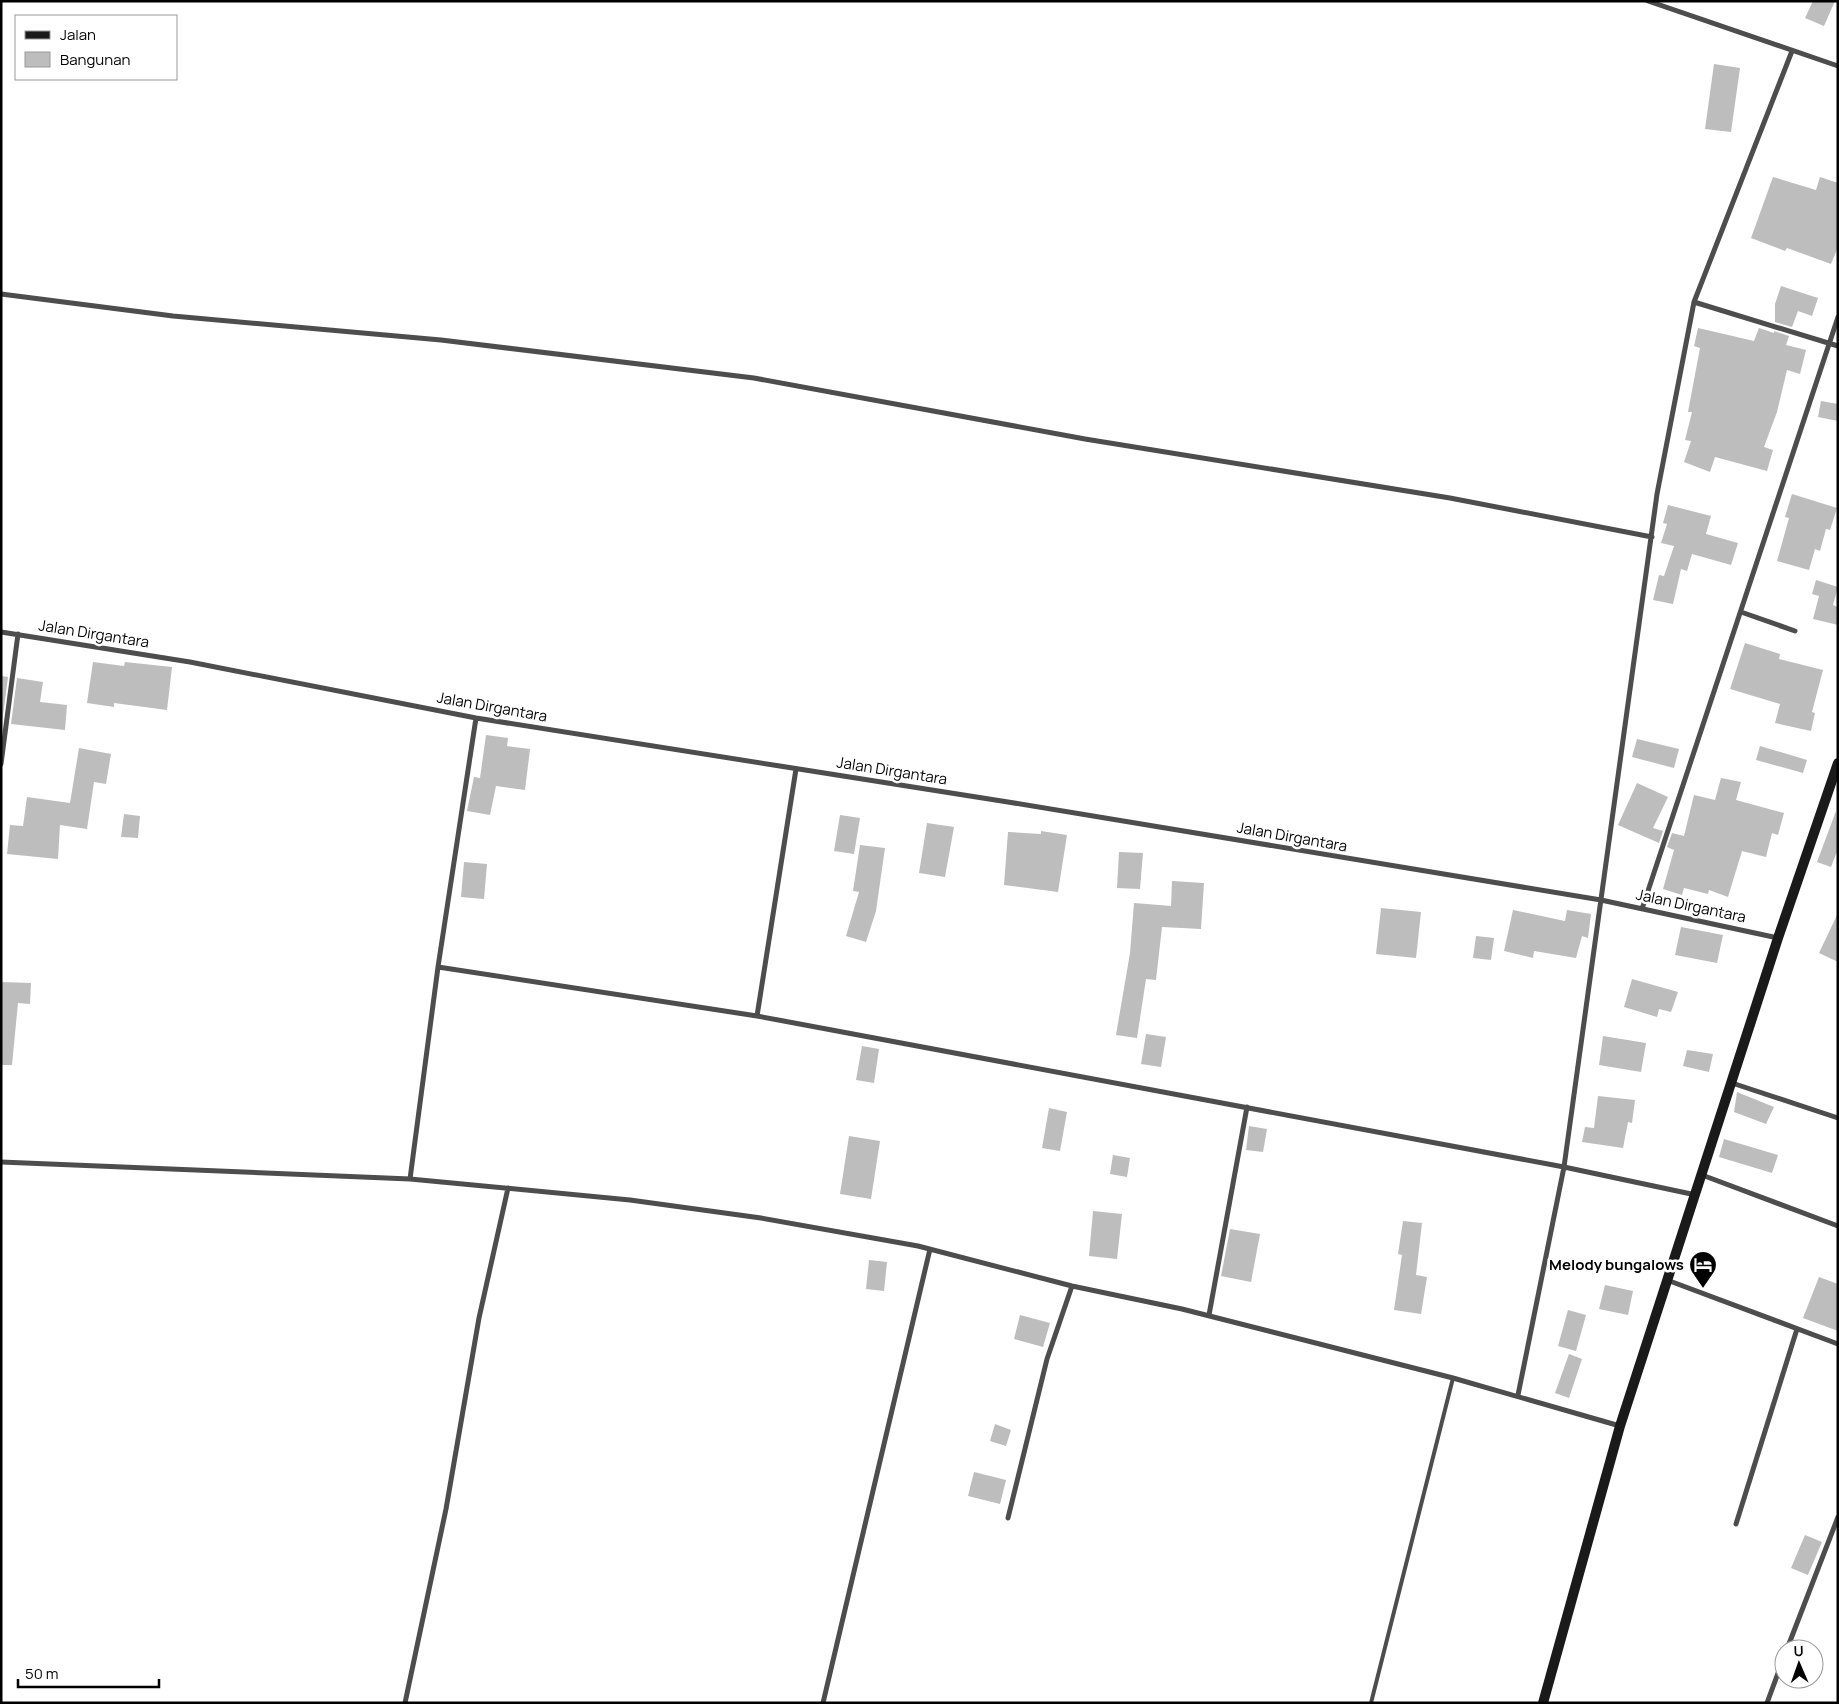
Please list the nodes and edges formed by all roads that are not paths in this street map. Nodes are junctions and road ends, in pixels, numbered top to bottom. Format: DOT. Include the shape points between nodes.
graph roads {
  1 [pos="1649,1"];
  2 [pos="1792,51"];
  3 [pos="1838,66"];
  4 [pos="1,294"];
  5 [pos="1694,302"];
  6 [pos="1838,317"];
  7 [pos="1830,343"];
  8 [pos="1838,346"];
  9 [pos="1652,537"];
  10 [pos="1741,612"];
  11 [pos="1794,631"];
  12 [pos="1,632"];
  13 [pos="18,634"];
  14 [pos="476,718"];
  15 [pos="1838,763"];
  16 [pos="1,764"];
  17 [pos="796,769"];
  18 [pos="1601,900"];
  19 [pos="1642,909"];
  20 [pos="1778,938"];
  21 [pos="438,967"];
  22 [pos="757,1016"];
  23 [pos="1732,1083"];
  24 [pos="1247,1107"];
  25 [pos="1838,1118"];
  26 [pos="1,1162"];
  27 [pos="1564,1167"];
  28 [pos="1702,1175"];
  29 [pos="410,1179"];
  30 [pos="508,1188"];
  31 [pos="1696,1195"];
  32 [pos="1838,1226"];
  33 [pos="930,1249"];
  34 [pos="1667,1280"];
  35 [pos="1072,1286"];
  36 [pos="1209,1315"];
  37 [pos="1797,1329"];
  38 [pos="1838,1344"];
  39 [pos="1453,1378"];
  40 [pos="1518,1395"];
  41 [pos="1620,1426"];
  42 [pos="1838,1517"];
  43 [pos="1008,1518"];
  44 [pos="1736,1524"];
  45 [pos="1791,1639"];
  46 [pos="1774,1684"];
  47 [pos="1546,1702"];
  48 [pos="405,1703"];
  49 [pos="823,1703"];
  50 [pos="1370,1703"];
  51 [pos="1767,1703"];
  1 -- 2 [label="street"];
  2 -- 3 [label="street"];
  2 -- 5 [label="street"];
  4 -- 9 [label="street" via="173,316 440,340 754,378 1085,439 1450,498"];
  5 -- 7 [label="street"];
  5 -- 9 [label="street" via="1657,494"];
  6 -- 7 [label="street"];
  7 -- 8 [label="street"];
  7 -- 10 [label="street"];
  9 -- 18 [label="street"];
  10 -- 11 [label="street"];
  10 -- 19 [label="street"];
  12 -- 13 [label="street, Jalan Dirgantara"];
  13 -- 14 [label="street, Jalan Dirgantara" via="190,662"];
  13 -- 16 [label="street"];
  14 -- 17 [label="street, Jalan Dirgantara"];
  14 -- 21 [label="street"];
  15 -- 20 [label="street"];
  17 -- 18 [label="street, Jalan Dirgantara"];
  17 -- 22 [label="street"];
  18 -- 19 [label="street, Jalan Dirgantara"];
  18 -- 27 [label="street"];
  19 -- 20 [label="street, Jalan Dirgantara"];
  20 -- 23 [label="street"];
  21 -- 22 [label="street"];
  21 -- 29 [label="street"];
  22 -- 24 [label="street"];
  23 -- 25 [label="street"];
  23 -- 28 [label="street"];
  24 -- 27 [label="street"];
  24 -- 36 [label="street"];
  26 -- 29 [label="street"];
  27 -- 31 [label="street"];
  27 -- 40 [label="street"];
  28 -- 31 [label="street"];
  28 -- 32 [label="street"];
  29 -- 30 [label="street"];
  30 -- 33 [label="street" via="630,1200 760,1218"];
  30 -- 48 [label="street" via="479,1318 446,1509"];
  31 -- 34 [label="street"];
  33 -- 35 [label="street"];
  33 -- 49 [label="street"];
  34 -- 37 [label="street"];
  34 -- 41 [label="street"];
  35 -- 36 [label="street"];
  35 -- 43 [label="street" via="1047,1359"];
  36 -- 39 [label="street"];
  37 -- 38 [label="street"];
  37 -- 44 [label="street"];
  39 -- 40 [label="street"];
  39 -- 50 [label="lane"];
  40 -- 41 [label="street"];
  41 -- 47 [label="street"];
  42 -- 45 [label="street"];
  46 -- 51 [label="street"];
}
